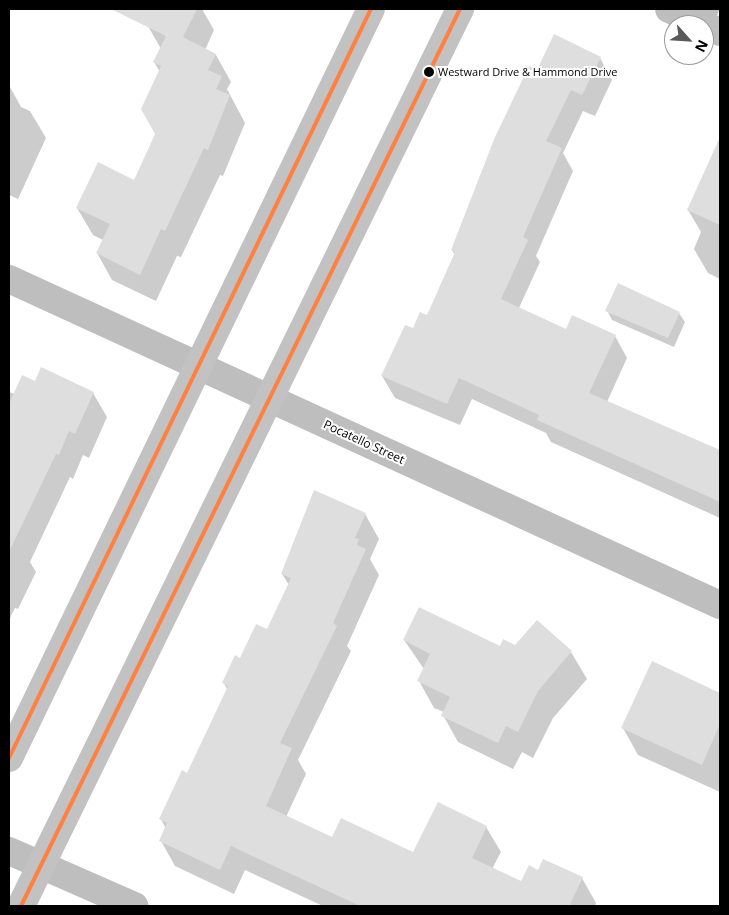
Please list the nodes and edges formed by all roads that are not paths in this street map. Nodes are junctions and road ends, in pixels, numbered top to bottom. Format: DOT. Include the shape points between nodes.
graph roads {
  1 [pos="371,9"];
  2 [pos="460,9"];
  3 [pos="670,9"];
  4 [pos="683,15"];
  5 [pos="9,279"];
  6 [pos="200,367"];
  7 [pos="268,398"];
  8 [pos="720,605"];
  9 [pos="9,758"];
  10 [pos="9,851"];
  11 [pos="41,866"];
  12 [pos="22,906"];
  13 [pos="134,906"];
  1 -- 6 [label="street"];
  2 -- 7 [label="street"];
  3 -- 4 [label="street"];
  5 -- 6 [label="street, Pocatello Street"];
  6 -- 7 [label="street, Pocatello Street"];
  6 -- 9 [label="street"];
  7 -- 8 [label="street, Pocatello Street"];
  7 -- 11 [label="street"];
  10 -- 11 [label="street"];
  11 -- 12 [label="street"];
  11 -- 13 [label="street"];
}
